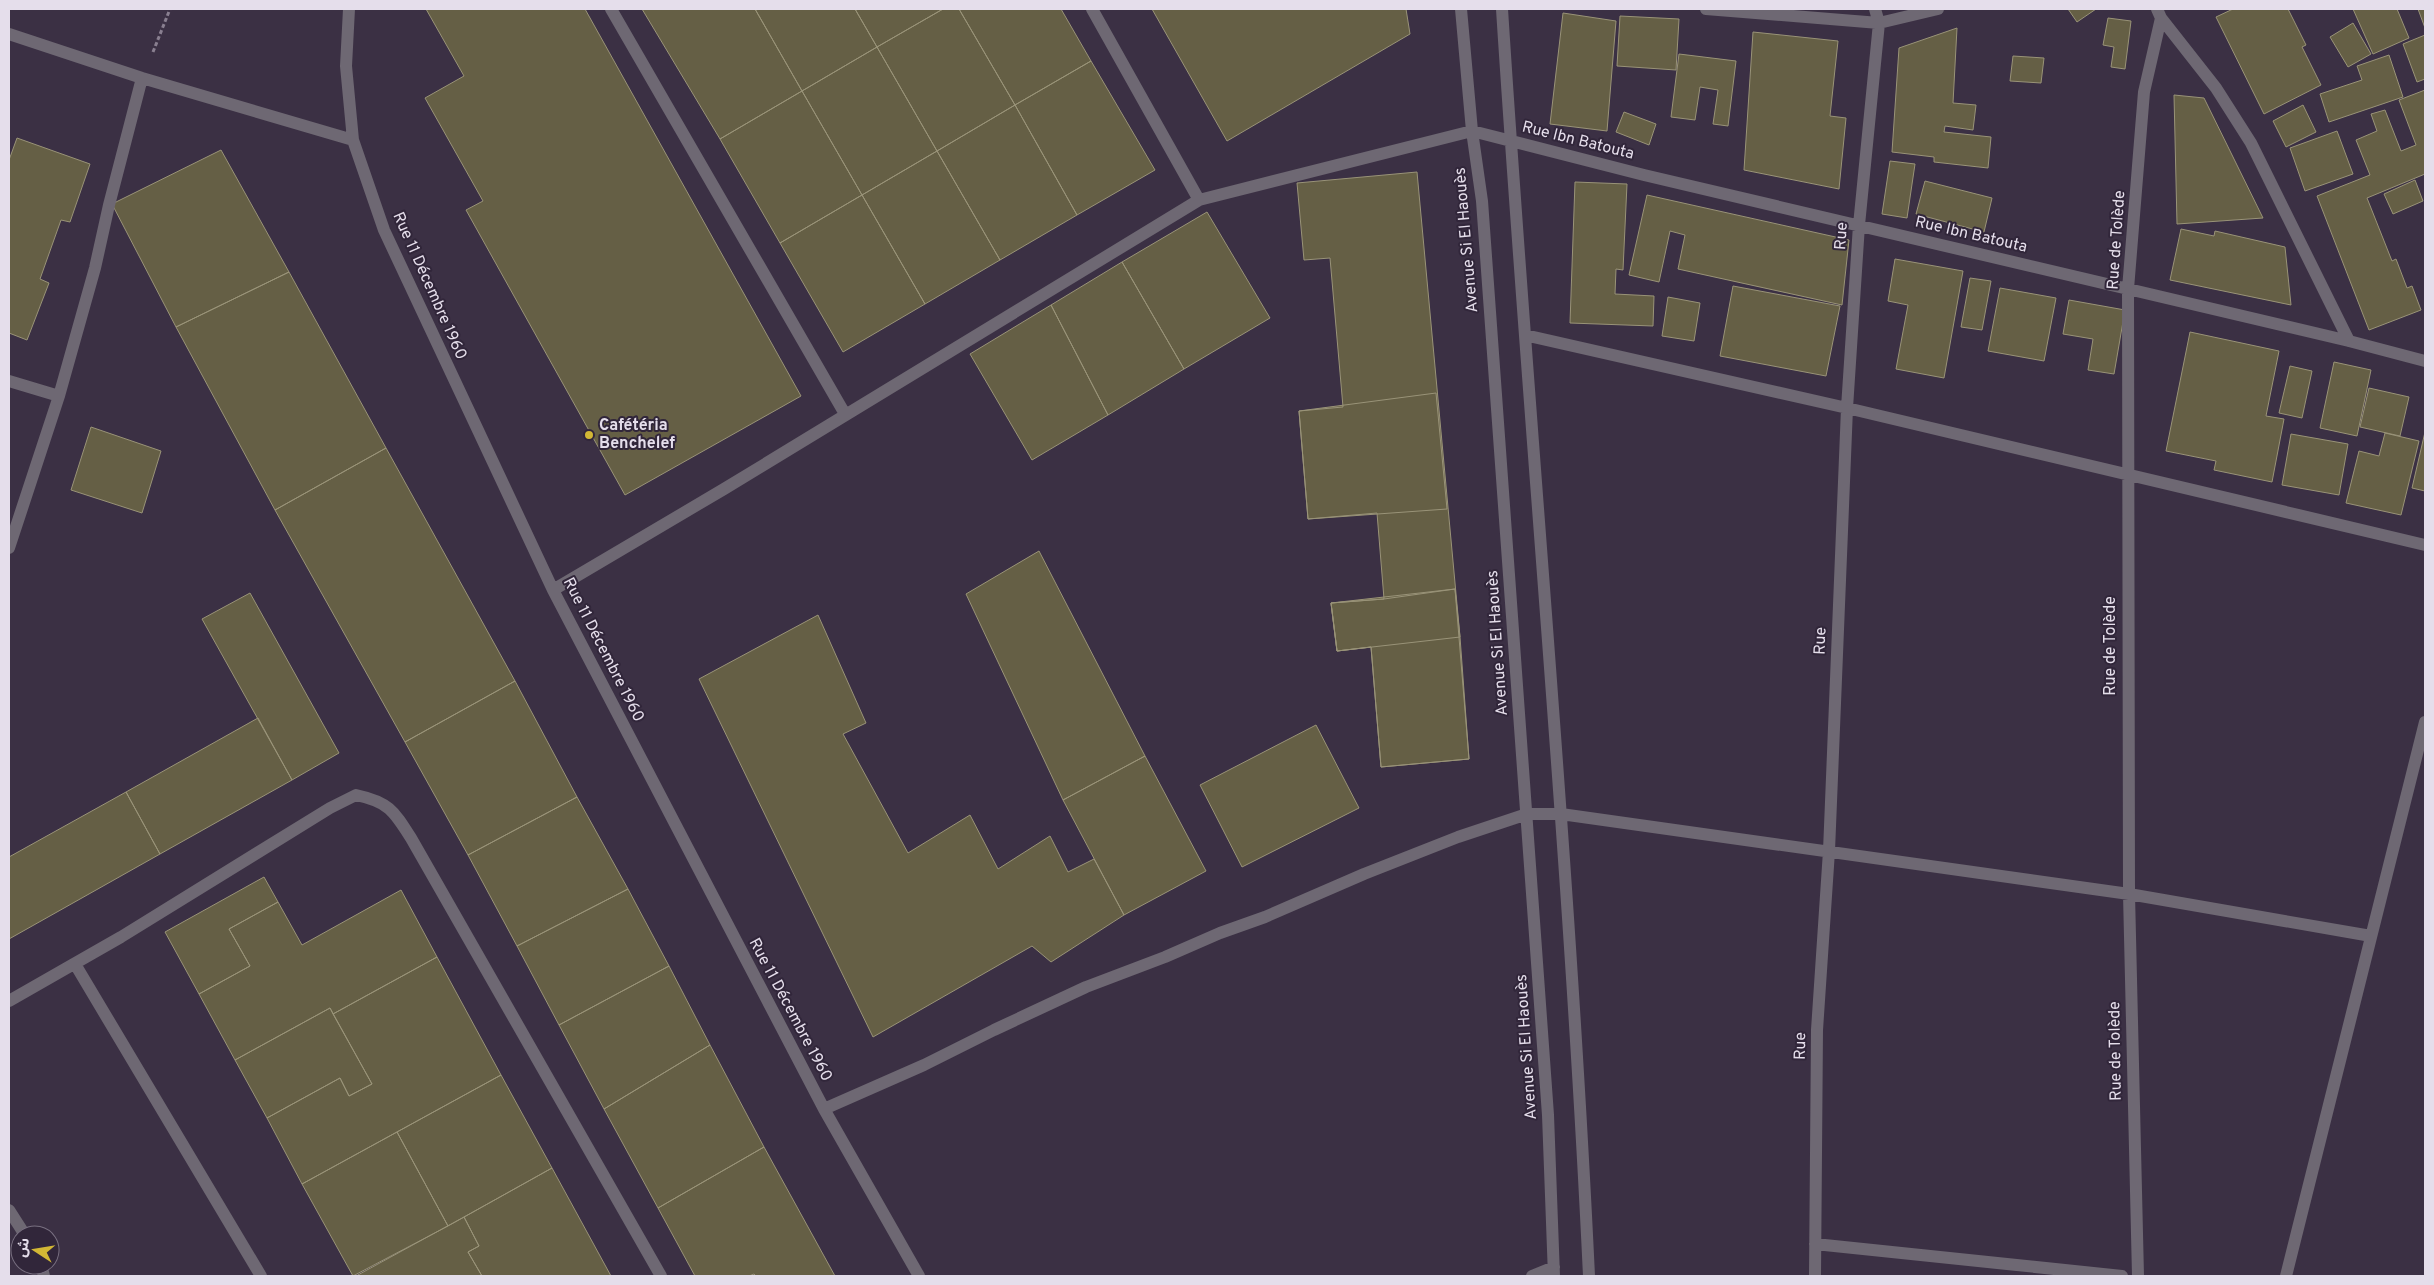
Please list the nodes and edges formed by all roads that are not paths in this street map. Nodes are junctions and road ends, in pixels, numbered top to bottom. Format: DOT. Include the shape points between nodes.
graph roads {
  1 [pos="349,9"];
  2 [pos="611,9"];
  3 [pos="1092,9"];
  4 [pos="1461,9"];
  5 [pos="1502,9"];
  6 [pos="1706,9"];
  7 [pos="1875,9"];
  8 [pos="1938,9"];
  9 [pos="2159,14"];
  10 [pos="1879,23"];
  11 [pos="9,34"];
  12 [pos="142,78"];
  13 [pos="1472,131"];
  14 [pos="353,140"];
  15 [pos="1510,140"];
  16 [pos="1199,200"];
  17 [pos="1859,225"];
  18 [pos="2128,289"];
  19 [pos="1525,335"];
  20 [pos="2349,341"];
  21 [pos="2425,361"];
  22 [pos="9,380"];
  23 [pos="59,396"];
  24 [pos="1847,408"];
  25 [pos="845,414"];
  26 [pos="2127,474"];
  27 [pos="2425,545"];
  28 [pos="9,548"];
  29 [pos="553,590"];
  30 [pos="2425,722"];
  31 [pos="1527,814"];
  32 [pos="1561,814"];
  33 [pos="1829,851"];
  34 [pos="2129,894"];
  35 [pos="2371,936"];
  36 [pos="75,964"];
  37 [pos="9,1000"];
  38 [pos="824,1109"];
  39 [pos="9,1210"];
  40 [pos="19,1225"];
  41 [pos="1815,1244"];
  42 [pos="1554,1272"];
  43 [pos="261,1276"];
  44 [pos="661,1276"];
  45 [pos="919,1276"];
  46 [pos="1532,1276"];
  47 [pos="1589,1276"];
  48 [pos="1815,1276"];
  49 [pos="2122,1276"];
  50 [pos="2138,1276"];
  51 [pos="2286,1276"];
  1 -- 14 [label="street, Rue 11 Décembre 1960" via="346,66"];
  2 -- 25 [label="street"];
  3 -- 16 [label="street"];
  4 -- 13 [label="street, Avenue Si El Haouès"];
  5 -- 15 [label="street"];
  6 -- 10 [label="street"];
  7 -- 10 [label="street, Rue"];
  8 -- 10 [label="street"];
  9 -- 18 [label="street, Rue de Tolède" via="2144,92"];
  9 -- 20 [label="street" via="2216,88 2252,143"];
  10 -- 17 [label="street, Rue"];
  11 -- 12 [label="street"];
  12 -- 14 [label="street"];
  12 -- 23 [label="street" via="96,268"];
  13 -- 15 [label="street, Rue Ibn Batouta"];
  13 -- 16 [label="street"];
  13 -- 31 [label="street, Avenue Si El Haouès" via="1482,201"];
  14 -- 29 [label="street, Rue 11 Décembre 1960" via="384,230"];
  15 -- 17 [label="street, Rue Ibn Batouta"];
  15 -- 19 [label="street"];
  16 -- 25 [label="street"];
  17 -- 18 [label="street, Rue Ibn Batouta"];
  17 -- 24 [label="street, Rue"];
  18 -- 20 [label="street, Rue Ibn Batouta"];
  18 -- 26 [label="street, Rue de Tolède"];
  19 -- 24 [label="street"];
  19 -- 32 [label="street"];
  20 -- 21 [label="street, Rue Ibn Batouta"];
  22 -- 23 [label="street"];
  23 -- 28 [label="street"];
  24 -- 26 [label="street"];
  24 -- 33 [label="street, Rue"];
  25 -- 29 [label="street"];
  26 -- 27 [label="street"];
  26 -- 34 [label="street, Rue de Tolède"];
  29 -- 38 [label="street, Rue 11 Décembre 1960"];
  30 -- 35 [label="street"];
  31 -- 32 [label="street"];
  31 -- 38 [label="street" via="1364,874 1265,918 1086,988 924,1066"];
  31 -- 42 [label="street, Avenue Si El Haouès" via="1548,1115"];
  32 -- 33 [label="street"];
  32 -- 47 [label="street" via="1582,1117"];
  33 -- 34 [label="street"];
  33 -- 41 [label="street, Rue" via="1817,1030"];
  34 -- 35 [label="street"];
  34 -- 50 [label="street, Rue de Tolède"];
  35 -- 51 [label="street"];
  36 -- 37 [label="street"];
  36 -- 43 [label="street"];
  36 -- 44 [label="street" via="330,808 356,795 378,800 396,814 406,830"];
  38 -- 45 [label="street, Rue 11 Décembre 1960"];
  39 -- 40 [label="street"];
  41 -- 48 [label="street, Rue"];
  41 -- 49 [label="street"];
  42 -- 46 [label="street"];
}
